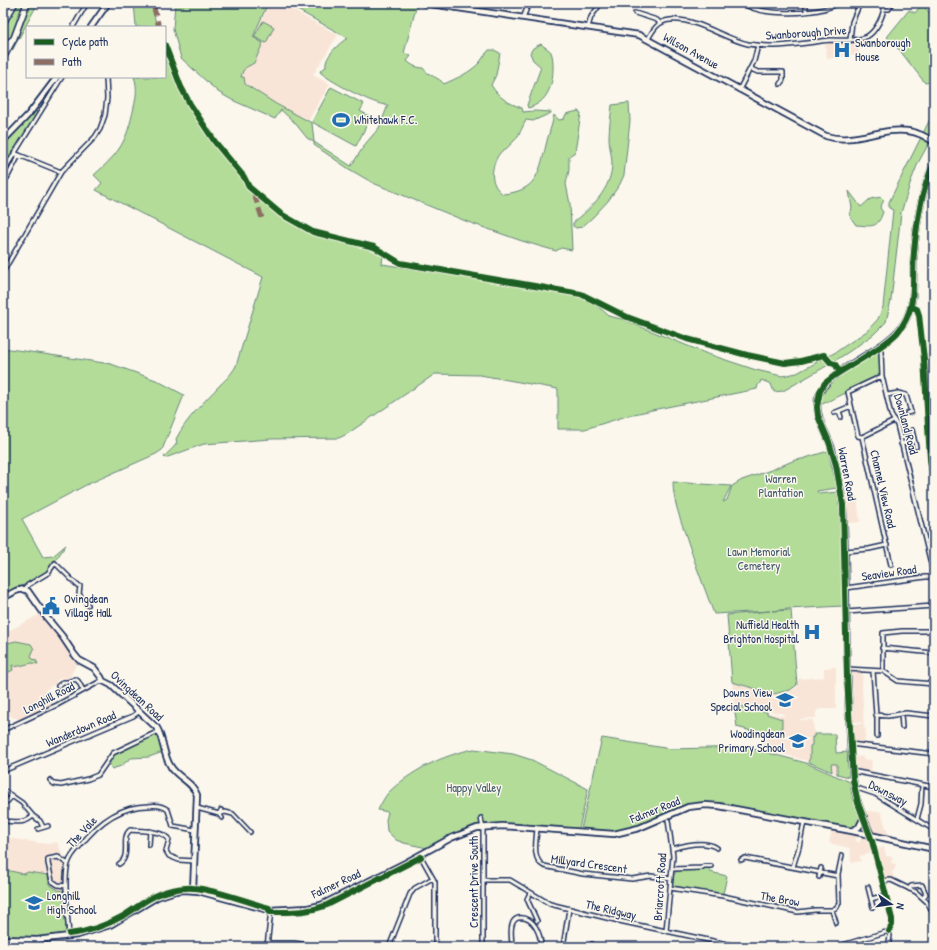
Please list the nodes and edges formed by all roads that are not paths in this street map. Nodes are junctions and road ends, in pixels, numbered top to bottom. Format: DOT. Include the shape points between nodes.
graph roads {
  1 [pos="15,3"];
  2 [pos="27,3"];
  3 [pos="87,3"];
  4 [pos="108,3"];
  5 [pos="424,3"];
  6 [pos="529,3"];
  7 [pos="601,3"];
  8 [pos="730,3"];
  9 [pos="733,3"];
  10 [pos="742,3"];
  11 [pos="806,3"];
  12 [pos="839,3"];
  13 [pos="860,3"];
  14 [pos="884,3"];
  15 [pos="893,3"];
  16 [pos="883,9"];
  17 [pos="806,11"];
  18 [pos="637,13"];
  19 [pos="523,18"];
  20 [pos="3,23"];
  21 [pos="660,23"];
  22 [pos="74,26"];
  23 [pos="92,26"];
  24 [pos="588,27"];
  25 [pos="14,38"];
  26 [pos="648,39"];
  27 [pos="850,40"];
  28 [pos="3,43"];
  29 [pos="758,45"];
  30 [pos="3,58"];
  31 [pos="751,69"];
  32 [pos="59,78"];
  33 [pos="106,78"];
  34 [pos="780,84"];
  35 [pos="739,90"];
  36 [pos="3,141"];
  37 [pos="934,142"];
  38 [pos="14,153"];
  39 [pos="19,155"];
  40 [pos="934,163"];
  41 [pos="3,172"];
  42 [pos="61,172"];
  43 [pos="7,178"];
  44 [pos="3,272"];
  45 [pos="879,346"];
  46 [pos="882,376"];
  47 [pos="911,391"];
  48 [pos="887,395"];
  49 [pos="906,395"];
  50 [pos="851,406"];
  51 [pos="839,411"];
  52 [pos="911,412"];
  53 [pos="834,413"];
  54 [pos="840,417"];
  55 [pos="894,421"];
  56 [pos="912,430"];
  57 [pos="913,436"];
  58 [pos="862,437"];
  59 [pos="900,438"];
  60 [pos="914,441"];
  61 [pos="901,444"];
  62 [pos="916,447"];
  63 [pos="887,545"];
  64 [pos="845,551"];
  65 [pos="892,565"];
  66 [pos="933,572"];
  67 [pos="934,577"];
  68 [pos="846,588"];
  69 [pos="25,589"];
  70 [pos="3,598"];
  71 [pos="88,605"];
  72 [pos="934,606"];
  73 [pos="846,612"];
  74 [pos="934,631"];
  75 [pos="882,648"];
  76 [pos="934,653"];
  77 [pos="847,669"];
  78 [pos="873,671"];
  79 [pos="883,671"];
  80 [pos="103,681"];
  81 [pos="934,684"];
  82 [pos="58,686"];
  83 [pos="83,690"];
  84 [pos="140,711"];
  85 [pos="901,714"];
  86 [pos="877,715"];
  87 [pos="934,716"];
  88 [pos="902,727"];
  89 [pos="3,730"];
  90 [pos="159,731"];
  91 [pos="877,736"];
  92 [pos="850,744"];
  93 [pos="934,754"];
  94 [pos="3,771"];
  95 [pos="852,771"];
  96 [pos="50,780"];
  97 [pos="922,785"];
  98 [pos="934,787"];
  99 [pos="854,789"];
  100 [pos="3,790"];
  101 [pos="12,796"];
  102 [pos="3,803"];
  103 [pos="197,808"];
  104 [pos="222,810"];
  105 [pos="220,814"];
  106 [pos="33,816"];
  107 [pos="864,817"];
  108 [pos="222,818"];
  109 [pos="481,818"];
  110 [pos="917,819"];
  111 [pos="668,820"];
  112 [pos="3,821"];
  113 [pos="804,822"];
  114 [pos="48,826"];
  115 [pos="43,827"];
  116 [pos="483,827"];
  117 [pos="38,828"];
  118 [pos="537,829"];
  119 [pos="195,830"];
  120 [pos="934,830"];
  121 [pos="852,831"];
  122 [pos="150,832"];
  123 [pos="250,832"];
  124 [pos="871,835"];
  125 [pos="149,845"];
  126 [pos="717,848"];
  127 [pos="672,849"];
  128 [pos="934,849"];
  129 [pos="420,854"];
  130 [pos="842,855"];
  131 [pos="741,860"];
  132 [pos="194,861"];
  133 [pos="68,864"];
  134 [pos="119,864"];
  135 [pos="711,866"];
  136 [pos="793,867"];
  137 [pos="821,868"];
  138 [pos="673,869"];
  139 [pos="820,873"];
  140 [pos="838,876"];
  141 [pos="819,877"];
  142 [pos="433,878"];
  143 [pos="672,879"];
  144 [pos="483,880"];
  145 [pos="882,881"];
  146 [pos="66,886"];
  147 [pos="868,887"];
  148 [pos="670,888"];
  149 [pos="909,888"];
  150 [pos="193,890"];
  151 [pos="530,893"];
  152 [pos="886,895"];
  153 [pos="923,898"];
  154 [pos="871,899"];
  155 [pos="873,907"];
  156 [pos="569,909"];
  157 [pos="271,910"];
  158 [pos="832,910"];
  159 [pos="934,914"];
  160 [pos="534,915"];
  161 [pos="530,917"];
  162 [pos="537,921"];
  163 [pos="836,923"];
  164 [pos="666,931"];
  165 [pos="889,931"];
  166 [pos="69,937"];
  167 [pos="3,939"];
  168 [pos="267,943"];
  169 [pos="934,944"];
  170 [pos="267,947"];
  171 [pos="322,947"];
  172 [pos="389,947"];
  173 [pos="435,947"];
  174 [pos="483,947"];
  175 [pos="512,947"];
  176 [pos="541,947"];
  177 [pos="564,947"];
  178 [pos="741,947"];
  179 [pos="836,947"];
  180 [pos="888,947"];
  181 [pos="934,947"];
  1 -- 20 [label="main road"];
  2 -- 25 [label="main road"];
  3 -- 22 [label="street"];
  4 -- 23 [label="street"];
  5 -- 19 [label="street, Wilson Avenue"];
  6 -- 19 [label="street"];
  7 -- 24 [label="street" via="591,17"];
  8 -- 9 [label="street"];
  10 -- 17 [label="street" via="763,11"];
  11 -- 17 [label="street"];
  12 -- 17 [label="street"];
  13 -- 27 [label="street" via="852,22"];
  14 -- 16 [label="street, Swanborough Drive"];
  15 -- 16 [label="street" via="889,9"];
  16 -- 27 [label="street, Swanborough Drive" via="876,27 870,34"];
  18 -- 21 [label="street"];
  19 -- 24 [label="street, Wilson Avenue"];
  21 -- 26 [label="street"];
  21 -- 29 [label="street, Swanborough Drive" via="669,20 690,22 734,40"];
  24 -- 26 [label="street, Wilson Avenue" via="634,33"];
  25 -- 28 [label="main road" via="8,43"];
  25 -- 30 [label="main road"];
  26 -- 35 [label="street, Wilson Avenue"];
  27 -- 29 [label="street, Swanborough Drive" via="784,46"];
  29 -- 31 [label="street"];
  31 -- 34 [label="street" via="758,72 785,72"];
  31 -- 35 [label="street"];
  32 -- 36 [label="street"];
  32 -- 38 [label="street"];
  33 -- 42 [label="street" via="108,98 102,126 95,137"];
  35 -- 37 [label="street, Wilson Avenue" via="832,138 904,130"];
  38 -- 39 [label="street"];
  38 -- 41 [label="street"];
  39 -- 42 [label="street"];
  39 -- 43 [label="street"];
  40 -- 45 [label="street, Warren Road" via="918,213 911,307 900,329"];
  42 -- 44 [label="street"];
  45 -- 46 [label="street, Downland Road"];
  45 -- 64 [label="street, Warren Road" via="829,380 820,391 817,400 818,414 840,480"];
  46 -- 48 [label="street, Downland Road"];
  46 -- 50 [label="street" via="848,392"];
  47 -- 49 [label="street"];
  48 -- 49 [label="street"];
  48 -- 55 [label="street, Downland Road"];
  49 -- 52 [label="street"];
  50 -- 51 [label="street"];
  50 -- 58 [label="street, Channel View Road" via="858,436"];
  51 -- 53 [label="street"];
  51 -- 54 [label="street"];
  55 -- 58 [label="street"];
  55 -- 59 [label="street, Downland Road"];
  56 -- 57 [label="street"];
  57 -- 59 [label="street"];
  57 -- 60 [label="street"];
  58 -- 63 [label="street, Channel View Road"];
  59 -- 61 [label="street, Downland Road"];
  60 -- 61 [label="street"];
  60 -- 62 [label="street"];
  61 -- 66 [label="street, Downland Road"];
  63 -- 64 [label="street, Channel View Road"];
  63 -- 65 [label="street, Channel View Road"];
  64 -- 68 [label="street, Warren Road"];
  67 -- 68 [label="street, Seaview Road"];
  68 -- 73 [label="street, Warren Road"];
  69 -- 70 [label="street"];
  69 -- 71 [label="street" via="48,574 55,564 80,586 79,594"];
  69 -- 80 [label="street, Ovingdean Road" via="79,660 94,668"];
  72 -- 73 [label="street"];
  73 -- 77 [label="street, Warren Road"];
  74 -- 75 [label="street" via="883,633"];
  75 -- 76 [label="street"];
  75 -- 79 [label="street"];
  77 -- 78 [label="street"];
  77 -- 92 [label="street, Warren Road"];
  78 -- 79 [label="street"];
  78 -- 86 [label="street"];
  79 -- 81 [label="street" via="898,681"];
  80 -- 83 [label="street, Longhill Road"];
  80 -- 84 [label="street, Ovingdean Road"];
  82 -- 83 [label="street" via="62,681 74,679"];
  83 -- 89 [label="street, Longhill Road" via="40,714"];
  84 -- 90 [label="street, Ovingdean Road"];
  84 -- 94 [label="street, Wanderdown Road" via="28,763"];
  85 -- 86 [label="street"];
  85 -- 87 [label="street"];
  85 -- 88 [label="street"];
  86 -- 91 [label="street"];
  90 -- 96 [label="street" via="113,753 98,775 61,785"];
  90 -- 103 [label="street, Ovingdean Road" via="166,758 172,769 195,791"];
  92 -- 93 [label="street"];
  92 -- 95 [label="street, Warren Road"];
  95 -- 97 [label="street"];
  95 -- 99 [label="street, Warren Road"];
  97 -- 98 [label="street"];
  97 -- 110 [label="street"];
  99 -- 107 [label="street, Warren Road"];
  99 -- 110 [label="street, Downsway" via="875,794"];
  100 -- 101 [label="street"];
  101 -- 102 [label="street"];
  101 -- 106 [label="street"];
  103 -- 105 [label="street"];
  103 -- 119 [label="street, Ovingdean Road"];
  104 -- 105 [label="street"];
  105 -- 108 [label="street"];
  105 -- 123 [label="street" via="233,814"];
  106 -- 112 [label="street" via="24,822"];
  106 -- 115 [label="street"];
  107 -- 121 [label="street" via="859,827"];
  107 -- 124 [label="street, Warren Road"];
  109 -- 116 [label="street, Crescent Drive South"];
  110 -- 120 [label="street, Downsway"];
  111 -- 127 [label="street, Briarcroft Road"];
  113 -- 118 [label="street, Falmer Road" via="705,805 682,809 620,834"];
  113 -- 121 [label="street, Falmer Road"];
  113 -- 136 [label="street"];
  114 -- 115 [label="street"];
  115 -- 117 [label="street"];
  116 -- 118 [label="street, Falmer Road"];
  116 -- 129 [label="street, Falmer Road" via="461,833"];
  116 -- 144 [label="street, Crescent Drive South"];
  118 -- 143 [label="street, Millyard Crescent" via="536,856 539,863 544,866 583,874 633,879 651,876"];
  119 -- 132 [label="street, Ovingdean Road"];
  119 -- 133 [label="street, The Vale" via="173,826 169,813 162,806 128,809 108,818 96,828 78,847"];
  121 -- 124 [label="street, Falmer Road"];
  122 -- 125 [label="street"];
  122 -- 132 [label="street" via="169,838 166,851 169,856"];
  122 -- 134 [label="street" via="128,832 126,856"];
  124 -- 128 [label="street, Falmer Road"];
  124 -- 145 [label="street"];
  126 -- 127 [label="street" via="696,844"];
  127 -- 138 [label="street, Briarcroft Road"];
  129 -- 142 [label="street"];
  129 -- 157 [label="street, Falmer Road" via="321,904 308,908"];
  130 -- 140 [label="street" via="839,859"];
  131 -- 136 [label="street" via="744,858"];
  132 -- 150 [label="street, Ovingdean Road"];
  133 -- 146 [label="street, The Vale"];
  133 -- 146 [label="street" via="58,857 48,859 52,881"];
  135 -- 138 [label="street" via="704,864 701,868"];
  136 -- 139 [label="street"];
  137 -- 139 [label="street"];
  138 -- 143 [label="street, Briarcroft Road"];
  139 -- 140 [label="street"];
  139 -- 141 [label="street"];
  140 -- 158 [label="street" via="839,903 838,907"];
  142 -- 172 [label="street" via="415,888 410,894"];
  142 -- 173 [label="street" via="436,885"];
  143 -- 148 [label="street, Briarcroft Road"];
  144 -- 151 [label="street, The Ridgway" via="510,880"];
  144 -- 174 [label="street, Crescent Drive South"];
  145 -- 149 [label="street" via="891,880"];
  145 -- 152 [label="street"];
  146 -- 166 [label="street, The Vale"];
  147 -- 154 [label="street"];
  148 -- 158 [label="street, The Brow" via="798,912"];
  148 -- 164 [label="street, Briarcroft Road"];
  149 -- 153 [label="street"];
  149 -- 153 [label="street" via="922,884 926,894"];
  150 -- 157 [label="street, Falmer Road"];
  150 -- 166 [label="street, Falmer Road" via="175,891 150,900 110,925"];
  151 -- 156 [label="street, The Ridgway" via="545,902"];
  151 -- 160 [label="street" via="527,899"];
  152 -- 154 [label="street"];
  152 -- 165 [label="street" via="892,921"];
  153 -- 159 [label="street"];
  154 -- 155 [label="street"];
  156 -- 164 [label="street, The Ridgway"];
  156 -- 177 [label="street"];
  157 -- 168 [label="street"];
  158 -- 163 [label="street"];
  160 -- 161 [label="street"];
  160 -- 162 [label="street"];
  164 -- 178 [label="street, The Ridgway"];
  165 -- 179 [label="street"];
  165 -- 180 [label="street"];
  166 -- 167 [label="street, Falmer Road" via="37,940"];
  168 -- 170 [label="street"];
  168 -- 171 [label="street"];
  169 -- 181 [label="street"];
  175 -- 176 [label="street" via="512,924 521,918 530,921 536,927"];
}
